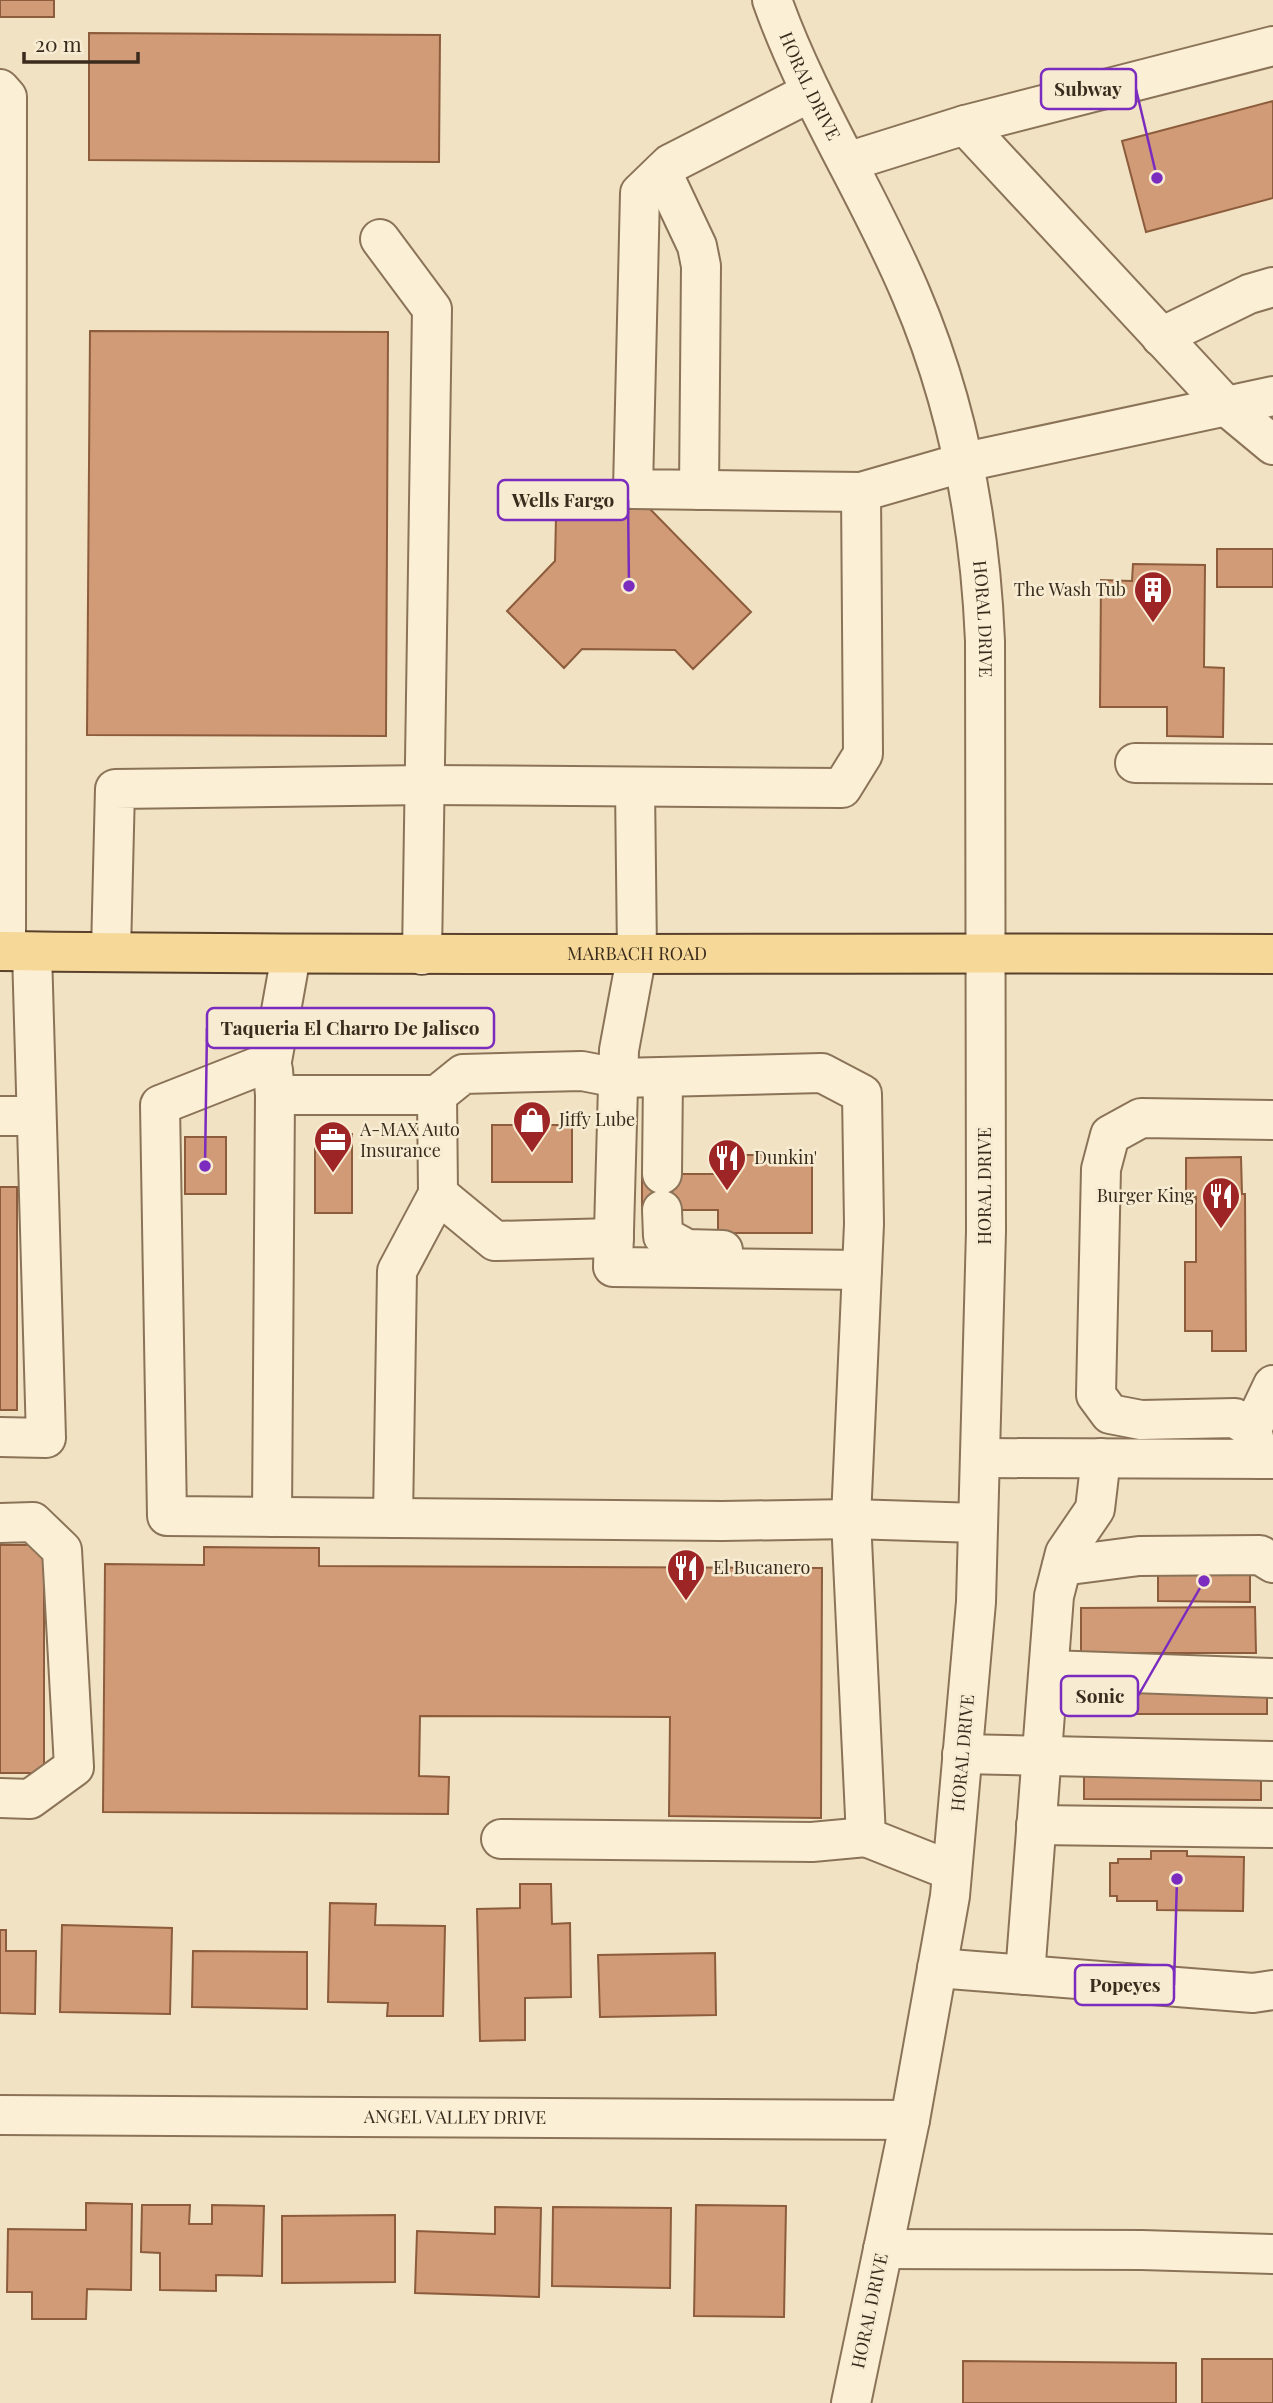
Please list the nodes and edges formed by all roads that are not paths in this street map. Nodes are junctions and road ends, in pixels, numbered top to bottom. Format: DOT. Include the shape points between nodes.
graph roads {
  1 [pos="772,0"];
  2 [pos="1273,46"];
  3 [pos="0,89"];
  4 [pos="811,92"];
  5 [pos="965,125"];
  6 [pos="847,162"];
  7 [pos="662,172"];
  8 [pos="3,191"];
  9 [pos="380,239"];
  10 [pos="1273,287"];
  11 [pos="1161,337"];
  12 [pos="1273,396"];
  13 [pos="1226,407"];
  14 [pos="1273,444"];
  15 [pos="965,462"];
  16 [pos="699,490"];
  17 [pos="861,492"];
  18 [pos="3,755"];
  19 [pos="1135,763"];
  20 [pos="1273,764"];
  21 [pos="425,785"];
  22 [pos="635,786"];
  23 [pos="111,951"];
  24 [pos="13,952"];
  25 [pos="985,952"];
  26 [pos="637,953"];
  27 [pos="1273,954"];
  28 [pos="291,955"];
  29 [pos="422,955"];
  30 [pos="663,1077"];
  31 [pos="273,1078"];
  32 [pos="618,1078"];
  33 [pos="437,1095"];
  34 [pos="18,1116"];
  35 [pos="1273,1119"];
  36 [pos="439,1195"];
  37 [pos="614,1238"];
  38 [pos="848,1270"];
  39 [pos="1273,1385"];
  40 [pos="0,1437"];
  41 [pos="1261,1449"];
  42 [pos="980,1458"];
  43 [pos="1101,1458"];
  44 [pos="272,1517"];
  45 [pos="394,1518"];
  46 [pos="851,1519"];
  47 [pos="978,1522"];
  48 [pos="0,1523"];
  49 [pos="1273,1563"];
  50 [pos="1062,1566"];
  51 [pos="1049,1670"];
  52 [pos="1273,1678"];
  53 [pos="962,1754"];
  54 [pos="1041,1756"];
  55 [pos="1273,1761"];
  56 [pos="0,1798"];
  57 [pos="1036,1825"];
  58 [pos="1273,1828"];
  59 [pos="866,1837"];
  60 [pos="501,1839"];
  61 [pos="952,1871"];
  62 [pos="937,1968"];
  63 [pos="1025,1975"];
  64 [pos="1273,1990"];
  65 [pos="0,2115"];
  66 [pos="909,2120"];
  67 [pos="883,2249"];
  68 [pos="1273,2254"];
  69 [pos="850,2403"];
  1 -- 4 [label="street, HORAL DRIVE"];
  2 -- 5 [label="street"];
  3 -- 8 [label="street" via="7,97"];
  4 -- 6 [label="street, HORAL DRIVE"];
  4 -- 7 [label="street"];
  5 -- 6 [label="street"];
  5 -- 11 [label="street"];
  6 -- 15 [label="street, HORAL DRIVE" via="911,293"];
  7 -- 16 [label="street" via="697,246 701,266"];
  7 -- 16 [label="street" via="640,193 633,489"];
  8 -- 18 [label="street"];
  9 -- 21 [label="street" via="432,309"];
  10 -- 11 [label="street" via="1249,293"];
  11 -- 13 [label="street"];
  12 -- 13 [label="street"];
  13 -- 14 [label="street"];
  13 -- 15 [label="street"];
  15 -- 17 [label="street"];
  15 -- 25 [label="street, HORAL DRIVE" via="978,546 985,640"];
  16 -- 17 [label="street"];
  17 -- 22 [label="street" via="863,754 842,788"];
  18 -- 24 [label="street"];
  19 -- 20 [label="street"];
  21 -- 22 [label="street"];
  21 -- 23 [label="street" via="115,789"];
  21 -- 29 [label="street"];
  22 -- 26 [label="street"];
  23 -- 24 [label="main road, MARBACH ROAD"];
  23 -- 28 [label="main road, MARBACH ROAD"];
  24 -- 34 [label="street"];
  25 -- 26 [label="main road, MARBACH ROAD"];
  25 -- 27 [label="main road, MARBACH ROAD"];
  25 -- 42 [label="street, HORAL DRIVE" via="986,1231"];
  26 -- 29 [label="main road, MARBACH ROAD"];
  26 -- 32 [label="street"];
  28 -- 29 [label="main road, MARBACH ROAD"];
  28 -- 31 [label="street"];
  30 -- 32 [label="street"];
  30 -- 38 [label="street" via="663,1236 687,1249 802,1252"];
  30 -- 38 [label="street" via="822,1073 862,1094 864,1224"];
  31 -- 33 [label="street"];
  31 -- 44 [label="street"];
  31 -- 44 [label="street" via="160,1105 167,1516"];
  32 -- 33 [label="street" via="582,1071 463,1074"];
  32 -- 37 [label="street"];
  33 -- 36 [label="street"];
  34 -- 40 [label="street" via="46,1437"];
  35 -- 41 [label="street" via="1141,1118 1110,1136 1101,1169 1096,1395 1110,1414 1141,1420 1234,1419"];
  36 -- 37 [label="street" via="495,1241"];
  36 -- 45 [label="street" via="397,1271"];
  37 -- 38 [label="street" via="614,1268"];
  38 -- 46 [label="street"];
  39 -- 41 [label="street"];
  41 -- 43 [label="street"];
  42 -- 43 [label="street"];
  42 -- 47 [label="street, HORAL DRIVE"];
  43 -- 50 [label="street" via="1095,1509 1065,1553"];
  44 -- 45 [label="street"];
  45 -- 46 [label="street"];
  46 -- 47 [label="street"];
  46 -- 59 [label="street"];
  47 -- 53 [label="street, HORAL DRIVE" via="976,1602"];
  48 -- 56 [label="street" via="33,1522 62,1550 74,1768 30,1798"];
  49 -- 50 [label="street" via="1259,1555 1139,1556"];
  50 -- 51 [label="street" via="1054,1596"];
  51 -- 52 [label="street"];
  51 -- 54 [label="street"];
  53 -- 54 [label="street"];
  53 -- 61 [label="street, HORAL DRIVE"];
  54 -- 55 [label="street"];
  54 -- 57 [label="street"];
  57 -- 58 [label="street"];
  57 -- 63 [label="street"];
  59 -- 60 [label="street" via="812,1842"];
  59 -- 61 [label="street"];
  61 -- 62 [label="street, HORAL DRIVE"];
  62 -- 63 [label="street"];
  62 -- 66 [label="street, HORAL DRIVE"];
  63 -- 64 [label="street" via="1253,1993"];
  65 -- 66 [label="street, ANGEL VALLEY DRIVE"];
  66 -- 67 [label="street, HORAL DRIVE"];
  67 -- 68 [label="street"];
  67 -- 69 [label="street, HORAL DRIVE"];
}
